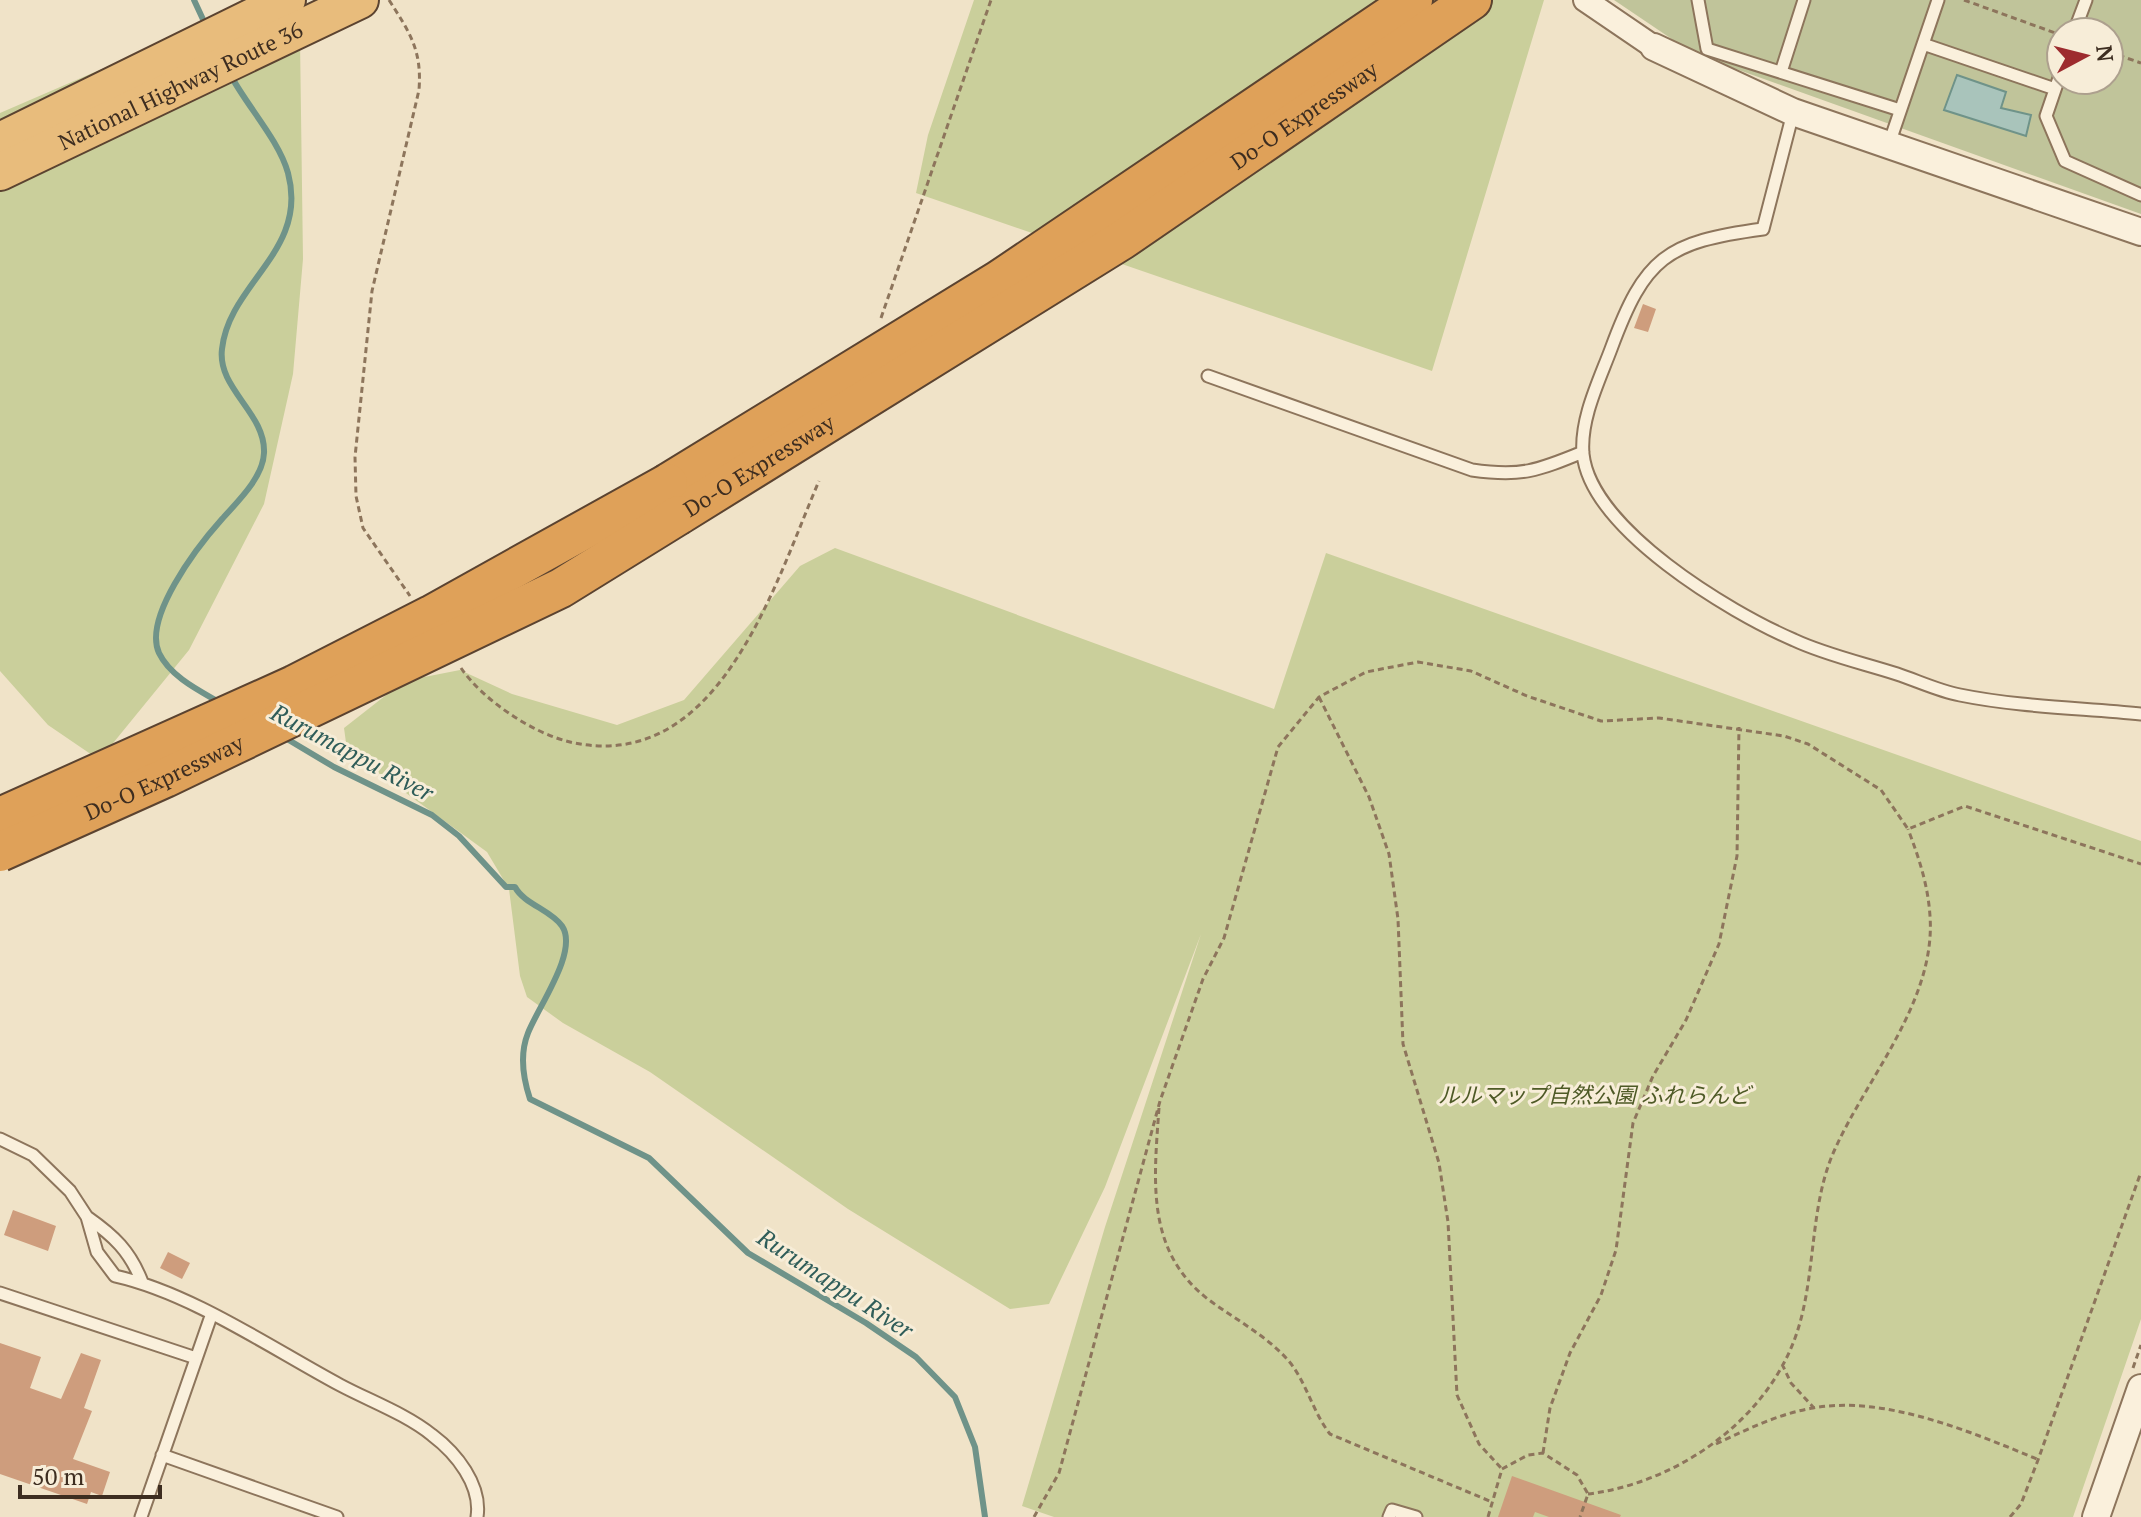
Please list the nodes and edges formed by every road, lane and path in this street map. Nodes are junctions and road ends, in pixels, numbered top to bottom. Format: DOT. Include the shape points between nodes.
graph roads {
  1 [pos="287,0"];
  2 [pos="389,0"];
  3 [pos="991,0"];
  4 [pos="1413,0"];
  5 [pos="1472,0"];
  6 [pos="1585,0"];
  7 [pos="1698,0"];
  8 [pos="1804,0"];
  9 [pos="1938,0"];
  10 [pos="1964,0"];
  11 [pos="344,7"];
  12 [pos="2045,29"];
  13 [pos="1923,44"];
  14 [pos="1654,47"];
  15 [pos="174,72"];
  16 [pos="1781,72"];
  17 [pos="2045,86"];
  18 [pos="2053,96"];
  19 [pos="1900,110"];
  20 [pos="1793,112"];
  21 [pos="0,141"];
  22 [pos="1889,144"];
  23 [pos="0,172"];
  24 [pos="2141,195"];
  25 [pos="2141,232"];
  26 [pos="878,324"];
  27 [pos="1208,376"];
  28 [pos="1583,452"];
  29 [pos="819,481"];
  30 [pos="674,499"];
  31 [pos="414,601"];
  32 [pos="457,662"];
  33 [pos="1319,697"];
  34 [pos="2141,714"];
  35 [pos="1739,727"];
  36 [pos="0,817"];
  37 [pos="1908,829"];
  38 [pos="0,852"];
  39 [pos="2141,864"];
  40 [pos="1160,1101"];
  41 [pos="0,1139"];
  42 [pos="2141,1172"];
  43 [pos="87,1217"];
  44 [pos="142,1282"];
  45 [pos="0,1293"];
  46 [pos="211,1316"];
  47 [pos="196,1358"];
  48 [pos="1782,1364"];
  49 [pos="2141,1388"];
  50 [pos="1814,1408"];
  51 [pos="1713,1446"];
  52 [pos="1543,1453"];
  53 [pos="162,1455"];
  54 [pos="2038,1460"];
  55 [pos="1502,1469"];
  56 [pos="1588,1494"];
  57 [pos="1492,1502"];
  58 [pos="141,1517"];
  59 [pos="337,1517"];
  60 [pos="477,1517"];
  61 [pos="1034,1517"];
  62 [pos="1389,1517"];
  63 [pos="1416,1517"];
  64 [pos="1488,1517"];
  65 [pos="1580,1517"];
  66 [pos="2010,1517"];
  67 [pos="2096,1517"];
  1 -- 15 [label="highway, National Highway Route 36"];
  2 -- 31 [label="path" via="411,34 421,63 372,291 355,457 356,496 363,528"];
  3 -- 26 [label="path"];
  4 -- 30 [label="highway, Do-O Expressway"];
  5 -- 30 [label="highway, Do-O Expressway" via="1109,248"];
  6 -- 14 [label="street"];
  7 -- 16 [label="lane" via="1707,49"];
  8 -- 16 [label="lane"];
  9 -- 13 [label="lane"];
  10 -- 12 [label="path"];
  11 -- 15 [label="highway, National Highway Route 36"];
  13 -- 17 [label="lane"];
  13 -- 19 [label="lane"];
  14 -- 20 [label="street"];
  15 -- 21 [label="highway, National Highway Route 36"];
  15 -- 23 [label="highway, National Highway Route 36"];
  16 -- 19 [label="lane"];
  18 -- 24 [label="lane" via="2046,116 2065,161"];
  19 -- 22 [label="lane"];
  20 -- 22 [label="street"];
  20 -- 28 [label="lane" via="1763,229 1707,236 1663,257 1631,295 1589,408"];
  22 -- 25 [label="street"];
  27 -- 28 [label="lane" via="1472,470 1511,475 1543,469"];
  28 -- 34 [label="lane" via="1590,482 1613,517 1642,543 1736,611 1795,641 1959,695"];
  29 -- 32 [label="path" via="758,627 706,700 659,734 645,741 593,747 554,738 519,721"];
  30 -- 36 [label="highway, Do-O Expressway, bridge" via="294,685"];
  30 -- 38 [label="highway, Do-O Expressway, bridge" via="561,588"];
  33 -- 35 [label="path" via="1366,672 1418,662 1471,671 1601,721 1659,718"];
  33 -- 40 [label="path" via="1278,747 1224,938 1203,979"];
  33 -- 55 [label="path" via="1369,797 1389,854 1398,919 1403,1044 1439,1163 1448,1222 1457,1395 1479,1444"];
  35 -- 37 [label="path" via="1808,744 1881,790"];
  35 -- 52 [label="path" via="1737,856 1719,944 1633,1123 1616,1250 1550,1408"];
  37 -- 39 [label="path" via="1965,806"];
  37 -- 48 [label="path" via="1924,872 1928,957 1909,1009 1833,1151 1799,1327"];
  40 -- 57 [label="path" via="1154,1190 1163,1235 1181,1275 1262,1334 1290,1362 1330,1434"];
  40 -- 61 [label="path" via="1059,1473"];
  41 -- 43 [label="lane" via="33,1155 70,1191"];
  42 -- 54 [label="path"];
  43 -- 44 [label="lane" via="118,1240"];
  43 -- 44 [label="lane" via="97,1252 115,1276"];
  44 -- 46 [label="lane"];
  45 -- 47 [label="lane"];
  46 -- 47 [label="lane"];
  46 -- 60 [label="lane" via="432,1434 462,1464 473,1484"];
  47 -- 53 [label="lane"];
  48 -- 50 [label="path"];
  48 -- 51 [label="path" via="1756,1403"];
  49 -- 67 [label="street"];
  50 -- 51 [label="path" via="1770,1419"];
  50 -- 54 [label="path" via="1856,1406 1954,1425"];
  51 -- 56 [label="path" via="1624,1489"];
  52 -- 55 [label="path"];
  52 -- 56 [label="path" via="1577,1475"];
  53 -- 58 [label="lane"];
  53 -- 59 [label="lane"];
  54 -- 66 [label="path" via="2021,1504"];
  55 -- 57 [label="path"];
  56 -- 65 [label="path"];
  57 -- 64 [label="path"];
  62 -- 63 [label="lane" via="1392,1510"];
}
